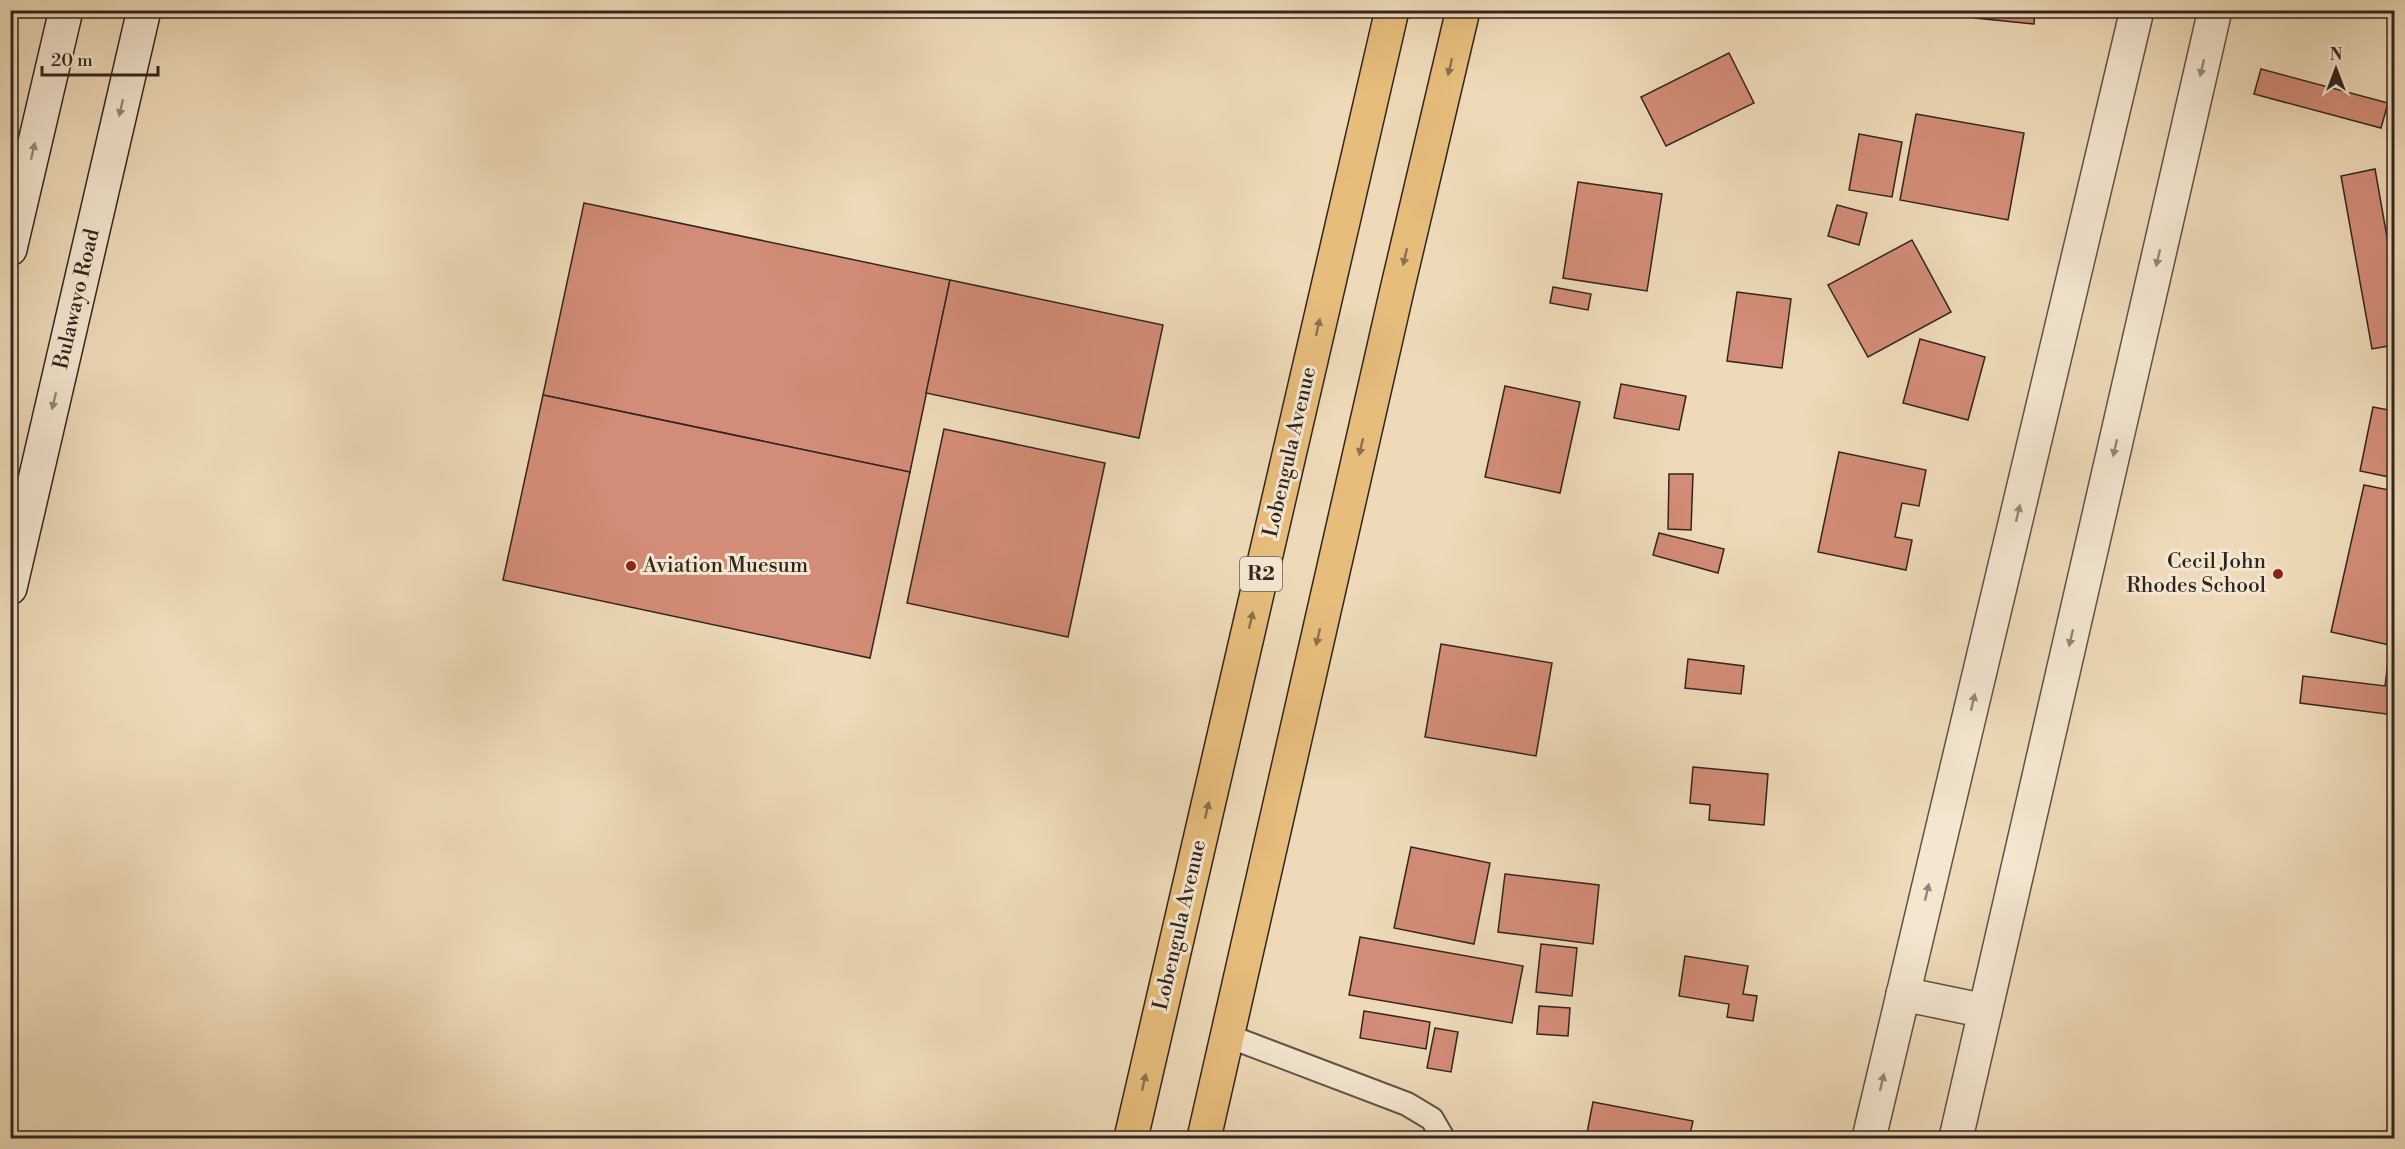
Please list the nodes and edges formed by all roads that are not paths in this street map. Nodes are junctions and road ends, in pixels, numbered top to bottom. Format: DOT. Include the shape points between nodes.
graph roads {
  1 [pos="66,10"];
  2 [pos="144,10"];
  3 [pos="1392,10"];
  4 [pos="1463,10"];
  5 [pos="2138,10"];
  6 [pos="2215,10"];
  7 [pos="10,249"];
  8 [pos="20,511"];
  9 [pos="10,588"];
  10 [pos="1903,994"];
  11 [pos="1986,1011"];
  12 [pos="1228,1036"];
  13 [pos="1131,1138"];
  14 [pos="1204,1138"];
  15 [pos="1443,1138"];
  16 [pos="1869,1138"];
  17 [pos="1956,1138"];
  7 -- 1 [label="street, one-way"];
  2 -- 8 [label="street, Bulawayo Road, one-way"];
  13 -- 3 [label="highway, Lobengula Avenue / R2, one-way"];
  4 -- 12 [label="highway, one-way"];
  10 -- 5 [label="street, one-way"];
  6 -- 11 [label="street, one-way"];
  8 -- 9 [label="street, Bulawayo Road"];
  10 -- 11 [label="street"];
  16 -- 10 [label="street, one-way"];
  11 -- 17 [label="street"];
  12 -- 14 [label="highway"];
  12 -- 15 [label="lane" via="1407,1104 1432,1119"];
}
